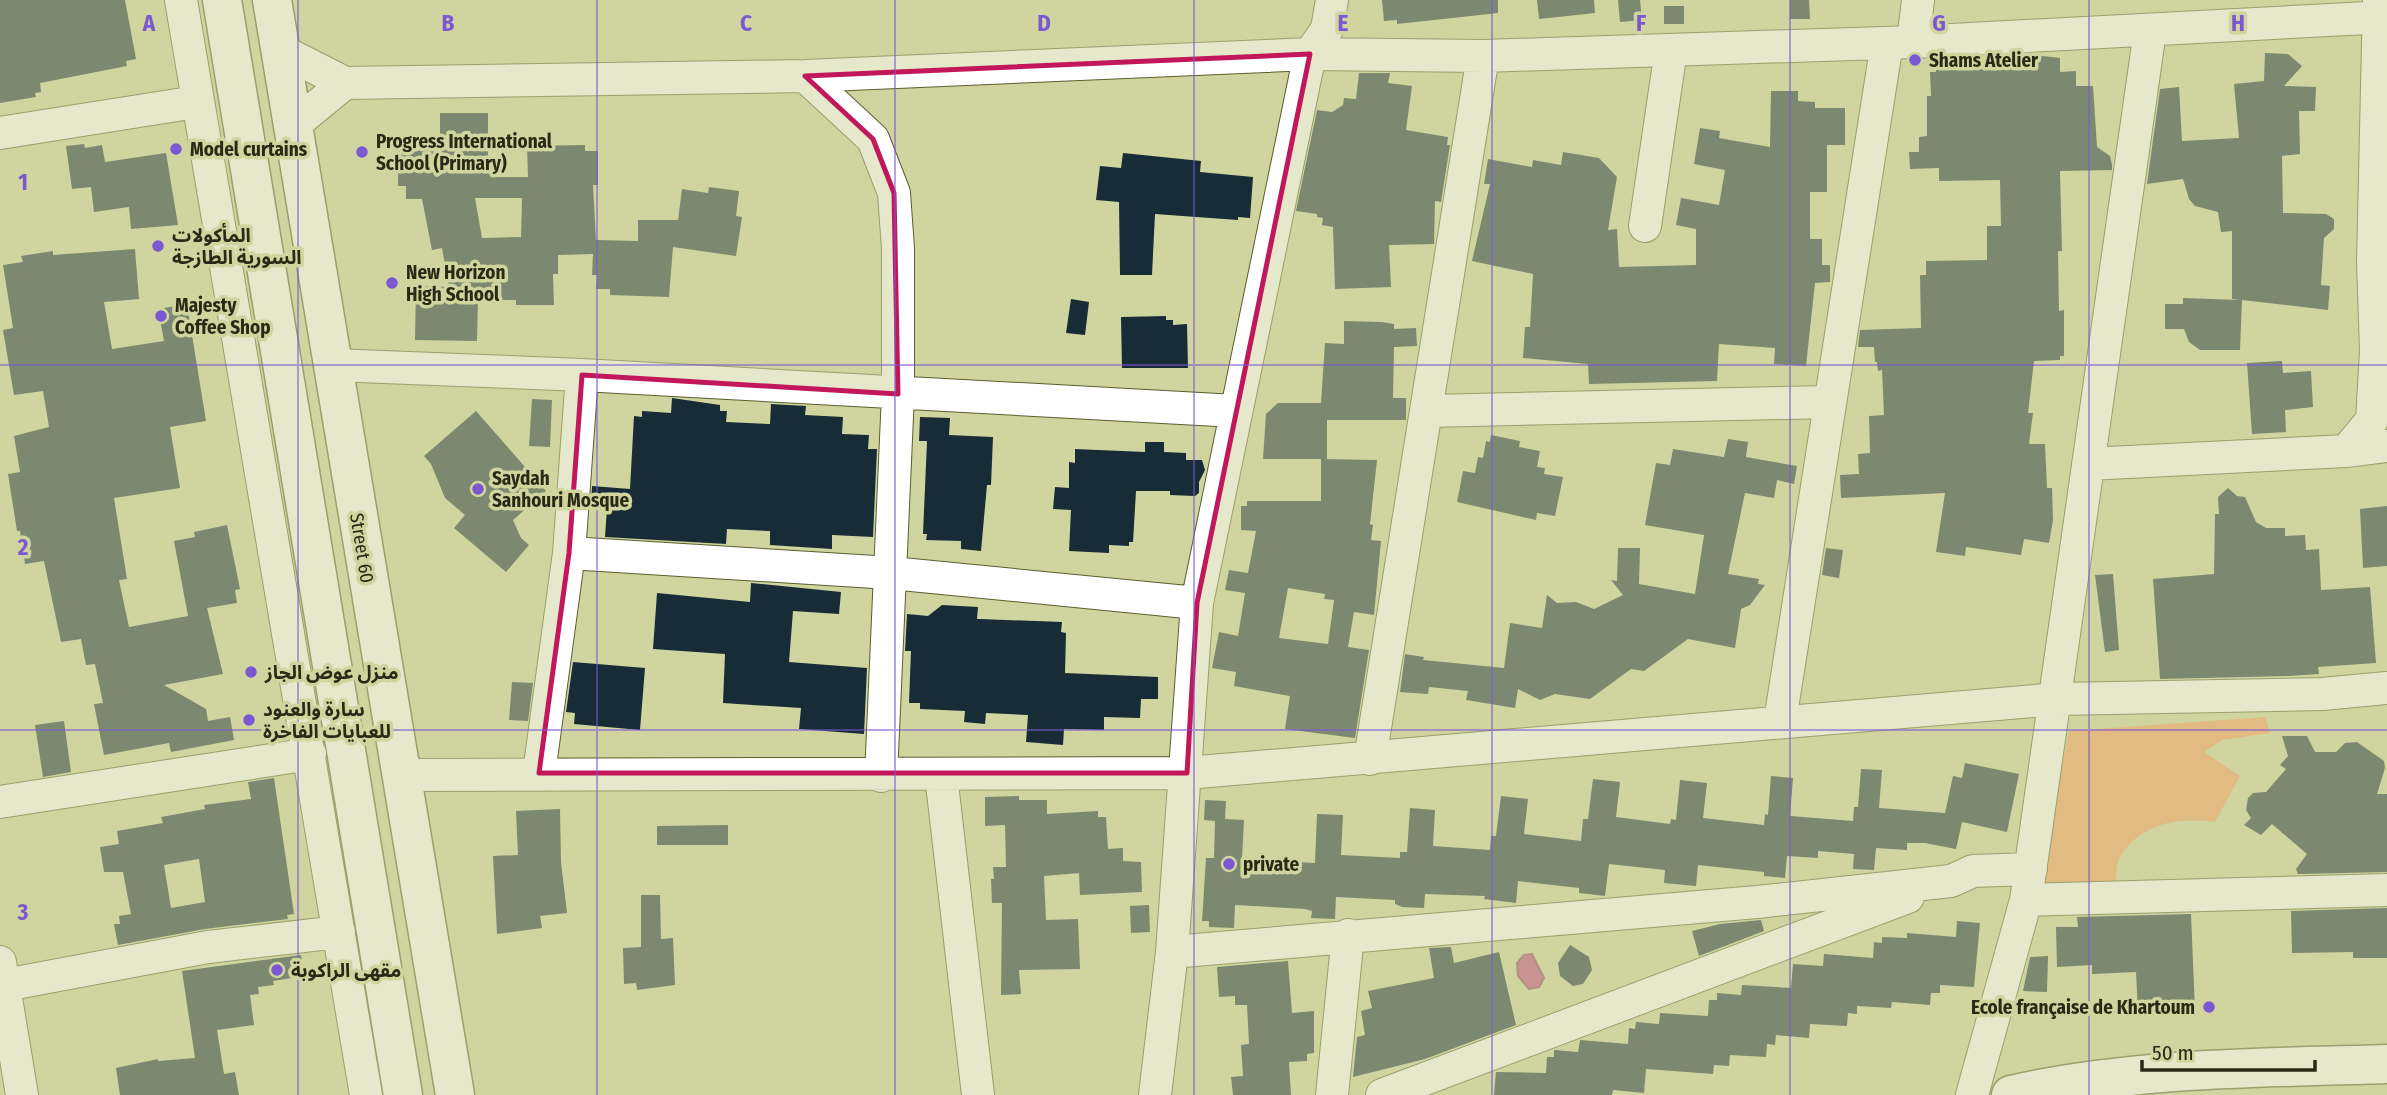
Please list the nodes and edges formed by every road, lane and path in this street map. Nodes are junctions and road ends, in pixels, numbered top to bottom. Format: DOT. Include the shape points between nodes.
graph roads {
  1 [pos="181,0"];
  2 [pos="222,0"];
  3 [pos="272,0"];
  4 [pos="1332,0"];
  5 [pos="1918,0"];
  6 [pos="2381,12"];
  7 [pos="2150,31"];
  8 [pos="1900,43"];
  9 [pos="1671,50"];
  10 [pos="282,51"];
  11 [pos="1310,54"];
  12 [pos="1483,56"];
  13 [pos="805,76"];
  14 [pos="345,83"];
  15 [pos="196,102"];
  16 [pos="295,124"];
  17 [pos="0,133"];
  18 [pos="1645,226"];
  19 [pos="2380,261"];
  20 [pos="333,365"];
  21 [pos="582,375"];
  22 [pos="898,394"];
  23 [pos="1829,402"];
  24 [pos="1236,411"];
  25 [pos="1427,411"];
  26 [pos="2387,446"];
  27 [pos="2346,451"];
  28 [pos="2088,464"];
  29 [pos="569,553"];
  30 [pos="891,573"];
  31 [pos="1197,603"];
  32 [pos="2387,688"];
  33 [pos="2057,699"];
  34 [pos="1780,722"];
  35 [pos="310,754"];
  36 [pos="1370,758"];
  37 [pos="1187,773"];
  38 [pos="539,774"];
  39 [pos="404,775"];
  40 [pos="941,775"];
  41 [pos="881,776"];
  42 [pos="0,802"];
  43 [pos="1951,881"];
  44 [pos="2029,885"];
  45 [pos="2387,890"];
  46 [pos="339,932"];
  47 [pos="1348,936"];
  48 [pos="1172,951"];
  49 [pos="2,973"];
  50 [pos="2387,1063"];
  51 [pos="22,1095"];
  52 [pos="366,1095"];
  53 [pos="403,1095"];
  54 [pos="455,1095"];
  55 [pos="978,1095"];
  56 [pos="1155,1095"];
  57 [pos="1332,1095"];
  58 [pos="1382,1095"];
  59 [pos="1972,1095"];
  60 [pos="2011,1095"];
  1 -- 15 [label="street"];
  2 -- 53 [label="main road"];
  3 -- 10 [label="main road, Street 60"];
  4 -- 11 [label="street" via="1327,29"];
  5 -- 8 [label="street"];
  6 -- 7 [label="street"];
  6 -- 19 [label="street"];
  7 -- 8 [label="street"];
  7 -- 28 [label="street"];
  8 -- 9 [label="street"];
  8 -- 23 [label="street"];
  9 -- 12 [label="street"];
  9 -- 18 [label="street"];
  10 -- 14 [label="street"];
  10 -- 16 [label="main road, Street 60"];
  11 -- 12 [label="street"];
  11 -- 13 [label="street"];
  11 -- 24 [label="street"];
  12 -- 25 [label="street"];
  13 -- 14 [label="street"];
  13 -- 22 [label="street" via="873,139 894,193"];
  14 -- 16 [label="street"];
  15 -- 17 [label="street"];
  15 -- 35 [label="street"];
  16 -- 20 [label="main road, Street 60"];
  19 -- 27 [label="street" via="2372,420"];
  20 -- 21 [label="street"];
  20 -- 39 [label="main road, Street 60"];
  21 -- 22 [label="street"];
  21 -- 29 [label="street"];
  22 -- 24 [label="street"];
  22 -- 30 [label="street"];
  23 -- 25 [label="street"];
  23 -- 34 [label="street"];
  24 -- 31 [label="street"];
  25 -- 36 [label="street"];
  26 -- 27 [label="street"];
  27 -- 28 [label="street"];
  28 -- 33 [label="street"];
  29 -- 30 [label="street"];
  29 -- 38 [label="street"];
  30 -- 31 [label="street"];
  30 -- 41 [label="street"];
  31 -- 37 [label="street"];
  32 -- 33 [label="street" via="2322,694"];
  33 -- 34 [label="street"];
  33 -- 44 [label="street"];
  34 -- 36 [label="street"];
  35 -- 42 [label="street"];
  35 -- 46 [label="street"];
  36 -- 37 [label="street"];
  37 -- 40 [label="street"];
  37 -- 48 [label="street"];
  38 -- 39 [label="street"];
  38 -- 41 [label="street"];
  39 -- 54 [label="main road, Street 60"];
  40 -- 41 [label="street"];
  40 -- 55 [label="street"];
  43 -- 44 [label="street" via="1973,871"];
  43 -- 47 [label="street"];
  43 -- 58 [label="street"];
  44 -- 45 [label="street"];
  44 -- 59 [label="street"];
  46 -- 49 [label="street"];
  46 -- 52 [label="street"];
  47 -- 48 [label="street"];
  47 -- 57 [label="street"];
  48 -- 56 [label="street"];
  49 -- 51 [label="street"];
  50 -- 60 [label="main road" via="2151,1076"];
}
